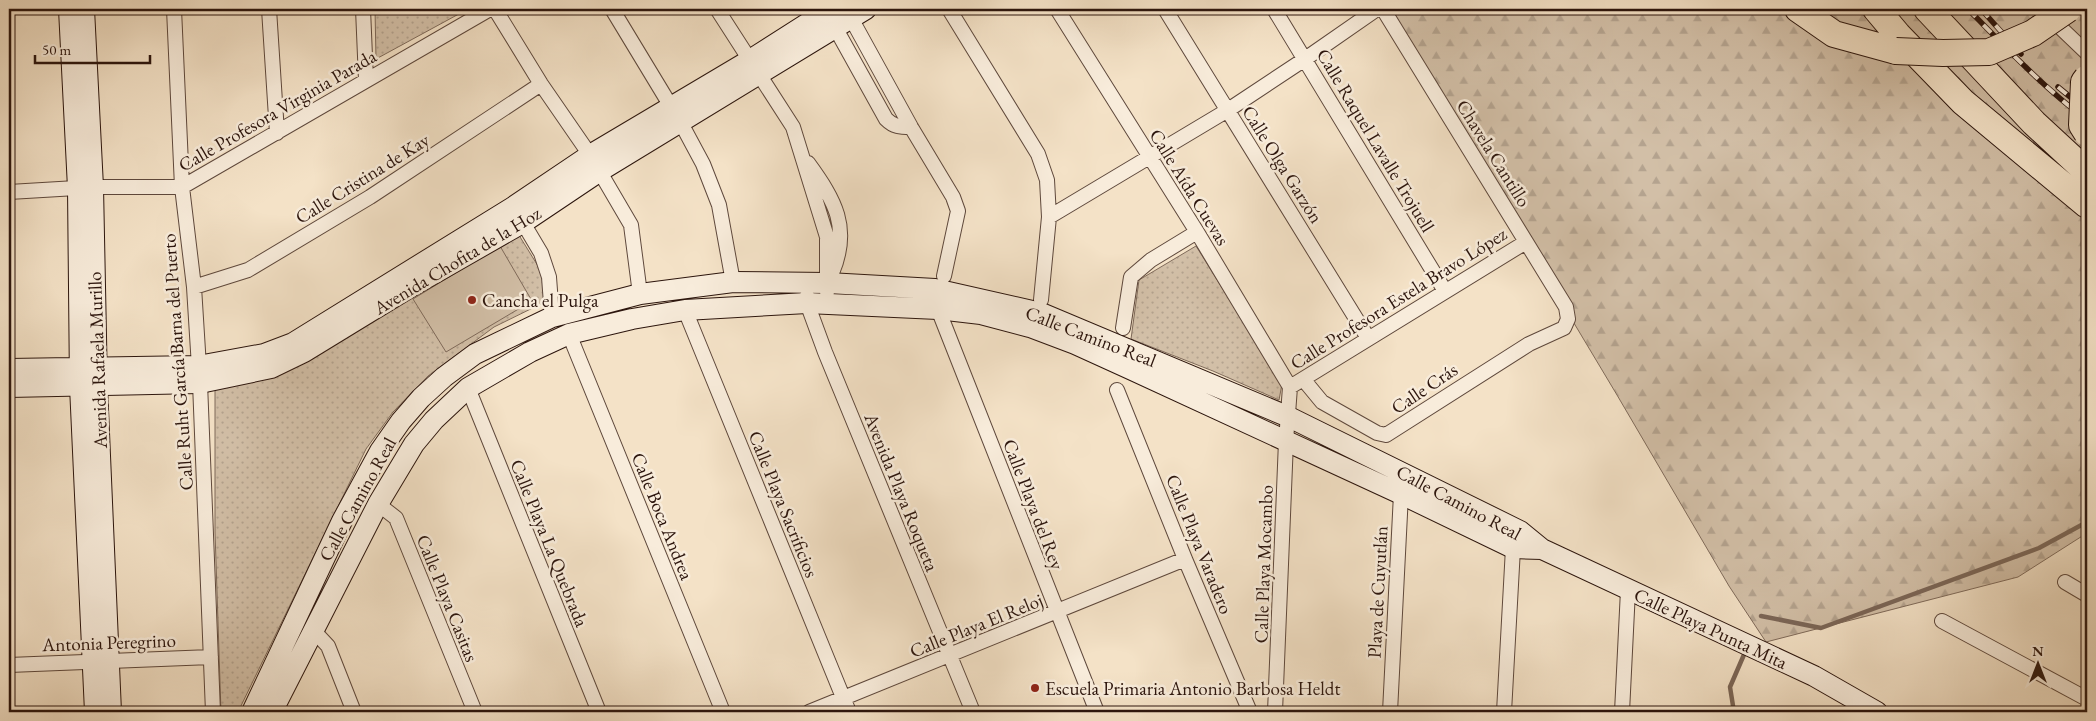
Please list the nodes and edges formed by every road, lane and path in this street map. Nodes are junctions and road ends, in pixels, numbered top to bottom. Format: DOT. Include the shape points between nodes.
graph roads {
  1 [pos="69,9"];
  2 [pos="84,9"];
  3 [pos="174,9"];
  4 [pos="269,9"];
  5 [pos="364,9"];
  6 [pos="490,9"];
  7 [pos="495,9"];
  8 [pos="612,9"];
  9 [pos="717,9"];
  10 [pos="948,9"];
  11 [pos="1056,9"];
  12 [pos="1166,9"];
  13 [pos="1274,9"];
  14 [pos="1377,9"];
  15 [pos="1383,9"];
  16 [pos="1798,9"];
  17 [pos="1876,9"];
  18 [pos="1927,9"];
  19 [pos="2041,9"];
  20 [pos="2068,9"];
  21 [pos="840,13"];
  22 [pos="2087,52"];
  23 [pos="1305,59"];
  24 [pos="755,67"];
  25 [pos="2087,78"];
  26 [pos="366,80"];
  27 [pos="541,84"];
  28 [pos="1228,110"];
  29 [pos="676,115"];
  30 [pos="911,127"];
  31 [pos="277,133"];
  32 [pos="2087,133"];
  33 [pos="1149,157"];
  34 [pos="595,163"];
  35 [pos="2087,172"];
  36 [pos="182,187"];
  37 [pos="85,188"];
  38 [pos="9,192"];
  39 [pos="2087,206"];
  40 [pos="518,215"];
  41 [pos="1049,217"];
  42 [pos="1197,232"];
  43 [pos="1526,242"];
  44 [pos="944,276"];
  45 [pos="733,282"];
  46 [pos="818,283"];
  47 [pos="194,287"];
  48 [pos="1445,291"];
  49 [pos="640,294"];
  50 [pos="1041,300"];
  51 [pos="817,304"];
  52 [pos="938,309"];
  53 [pos="685,310"];
  54 [pos="552,317"];
  55 [pos="1568,319"];
  56 [pos="1124,328"];
  57 [pos="569,334"];
  58 [pos="1368,338"];
  59 [pos="9,369"];
  60 [pos="199,374"];
  61 [pos="88,377"];
  62 [pos="1303,379"];
  63 [pos="9,387"];
  64 [pos="1290,387"];
  65 [pos="468,388"];
  66 [pos="1117,390"];
  67 [pos="1289,417"];
  68 [pos="1286,441"];
  69 [pos="1409,475"];
  70 [pos="1401,494"];
  71 [pos="378,504"];
  72 [pos="1516,540"];
  73 [pos="1542,549"];
  74 [pos="1185,560"];
  75 [pos="2065,582"];
  76 [pos="1628,590"];
  77 [pos="2087,595"];
  78 [pos="1057,612"];
  79 [pos="1942,621"];
  80 [pos="313,630"];
  81 [pos="950,656"];
  82 [pos="211,657"];
  83 [pos="102,662"];
  84 [pos="9,665"];
  85 [pos="843,698"];
  86 [pos="2087,699"];
  87 [pos="94,712"];
  88 [pos="111,712"];
  89 [pos="213,712"];
  90 [pos="252,712"];
  91 [pos="272,712"];
  92 [pos="354,712"];
  93 [pos="475,712"];
  94 [pos="598,712"];
  95 [pos="723,712"];
  96 [pos="809,712"];
  97 [pos="849,712"];
  98 [pos="972,712"];
  99 [pos="1097,712"];
  100 [pos="1250,712"];
  101 [pos="1276,712"];
  102 [pos="1390,712"];
  103 [pos="1504,712"];
  104 [pos="1622,712"];
  105 [pos="1877,712"];
  1 -- 37 [label="street, Avenida Rafaela Murillo"];
  2 -- 37 [label="street, Avenida Rafaela Murillo"];
  3 -- 36 [label="street, Calle Ruht García Barna del Puerto"];
  4 -- 31 [label="street"];
  5 -- 26 [label="street"];
  6 -- 26 [label="street, Calle Profesora Virginia Parada"];
  7 -- 27 [label="street"];
  8 -- 29 [label="street"];
  9 -- 24 [label="street"];
  10 -- 41 [label="street" via="1038,154 1047,180"];
  11 -- 33 [label="street, Calle Aída Cuevas"];
  12 -- 28 [label="street, Calle Olga Garzón"];
  13 -- 23 [label="street, Calle Raquel Lavalle Trojuell"];
  14 -- 23 [label="street"];
  15 -- 43 [label="street, Chavela Cantillo"];
  16 -- 20 [label="highway, bridge" via="1834,34 1896,51 1943,53 1989,52 2032,34"];
  17 -- 39 [label="highway" via="1964,102"];
  18 -- 35 [label="highway" via="2034,123"];
  19 -- 22 [label="street"];
  21 -- 24 [label="street, Avenida Chofita de la Hoz"];
  21 -- 30 [label="street"];
  21 -- 30 [label="street" via="886,119 892,125"];
  23 -- 28 [label="street"];
  23 -- 48 [label="street, Calle Raquel Lavalle Trojuell"];
  24 -- 29 [label="street, Avenida Chofita de la Hoz"];
  24 -- 46 [label="street" via="793,127 827,237"];
  25 -- 32 [label="highway, bridge" via="2084,82 2082,126"];
  26 -- 31 [label="street, Calle Profesora Virginia Parada"];
  27 -- 34 [label="street"];
  27 -- 47 [label="street, Calle Cristina de Kay" via="370,197 248,270"];
  28 -- 33 [label="street"];
  28 -- 58 [label="street, Calle Olga Garzón"];
  29 -- 34 [label="street, Avenida Chofita de la Hoz"];
  29 -- 45 [label="street" via="703,164 719,204"];
  30 -- 44 [label="street" via="954,197 958,211"];
  31 -- 36 [label="street, Calle Profesora Virginia Parada"];
  33 -- 41 [label="street"];
  33 -- 42 [label="street, Calle Aída Cuevas"];
  34 -- 40 [label="street, Avenida Chofita de la Hoz"];
  34 -- 49 [label="street" via="631,225"];
  36 -- 37 [label="street, Calle Profesora Virginia Parada"];
  36 -- 47 [label="street, Calle Ruht García Barna del Puerto"];
  37 -- 38 [label="street, Calle Profesora Virginia Parada"];
  37 -- 61 [label="street, Avenida Rafaela Murillo"];
  40 -- 54 [label="street" via="541,253 549,277"];
  40 -- 60 [label="street, Avenida Chofita de la Hoz" via="403,283 304,352 271,368"];
  41 -- 50 [label="street"];
  42 -- 56 [label="street" via="1151,260 1131,277"];
  42 -- 64 [label="street, Calle Aída Cuevas"];
  43 -- 48 [label="street, Calle Profesora Estela Bravo López"];
  43 -- 55 [label="street, Chavela Cantillo" via="1566,307"];
  45 -- 46 [label="street, Calle Camino Real"];
  45 -- 49 [label="street, Calle Camino Real"];
  46 -- 51 [label="street, Avenida Playa Roqueta"];
  46 -- 51 [label="street"];
  46 -- 67 [label="street, Calle Camino Real" via="935,290 1041,313"];
  47 -- 60 [label="street, Calle Ruht García Barna del Puerto"];
  48 -- 58 [label="street, Calle Profesora Estela Bravo López"];
  49 -- 54 [label="street, Calle Camino Real"];
  51 -- 52 [label="street, Calle Camino Real"];
  51 -- 53 [label="street, Calle Camino Real"];
  51 -- 81 [label="street, Avenida Playa Roqueta" via="825,352"];
  52 -- 68 [label="street, Calle Camino Real" via="981,314 1030,327 1075,344"];
  52 -- 78 [label="street, Calle Playa del Rey"];
  53 -- 57 [label="street, Calle Camino Real" via="632,318"];
  53 -- 85 [label="street, Calle Playa Sacrificios"];
  54 -- 90 [label="street, Calle Camino Real" via="475,354 444,377 401,421 380,451 342,522"];
  55 -- 62 [label="street, Calle Crás" via="1564,328 1529,344 1386,434 1377,433 1322,402"];
  57 -- 65 [label="street, Calle Camino Real" via="530,352"];
  57 -- 95 [label="street, Calle Boca Andrea"];
  58 -- 62 [label="street, Calle Profesora Estela Bravo López"];
  59 -- 61 [label="street, Avenida Chofita de la Hoz"];
  60 -- 61 [label="street, Avenida Chofita de la Hoz"];
  60 -- 82 [label="street, Calle Ruht García Barna del Puerto"];
  61 -- 63 [label="street, Avenida Chofita de la Hoz"];
  61 -- 83 [label="street, Avenida Rafaela Murillo"];
  62 -- 64 [label="street, Calle Profesora Estela Bravo López"];
  64 -- 67 [label="street, Calle Profesora Estela Bravo López"];
  65 -- 71 [label="street, Calle Camino Real" via="414,444"];
  65 -- 94 [label="street, Calle Playa La Quebrada"];
  66 -- 74 [label="street, Calle Playa Varadero"];
  67 -- 68 [label="street, Calle Playa Mocambo"];
  67 -- 69 [label="street, Calle Camino Real"];
  68 -- 70 [label="street, Calle Camino Real"];
  68 -- 101 [label="street, Calle Playa Mocambo"];
  69 -- 70 [label="street, Playa de Cuyutlán"];
  69 -- 72 [label="street, Calle Camino Real"];
  70 -- 72 [label="street, Calle Camino Real"];
  70 -- 102 [label="street, Playa de Cuyutlán"];
  71 -- 80 [label="street, Calle Camino Real"];
  71 -- 93 [label="street, Calle Playa Casitas" via="396,518"];
  72 -- 73 [label="street, Calle Camino Real"];
  72 -- 103 [label="street"];
  73 -- 76 [label="street, Calle Playa Punta Mita"];
  74 -- 78 [label="street, Calle Playa El Reloj"];
  74 -- 100 [label="street, Calle Playa Varadero"];
  75 -- 77 [label="street"];
  76 -- 104 [label="street"];
  76 -- 105 [label="street, Calle Playa Punta Mita" via="1814,676"];
  78 -- 81 [label="street, Calle Playa El Reloj"];
  78 -- 99 [label="street, Calle Playa del Rey"];
  79 -- 86 [label="street"];
  80 -- 91 [label="street, Calle Camino Real"];
  80 -- 92 [label="street" via="328,646"];
  81 -- 85 [label="street, Calle Playa El Reloj"];
  81 -- 98 [label="street, Avenida Playa Roqueta"];
  82 -- 83 [label="street, Antonia Peregrino"];
  82 -- 89 [label="street, Calle Ruht García Barna del Puerto"];
  83 -- 84 [label="street, Antonia Peregrino"];
  83 -- 87 [label="street, Avenida Rafaela Murillo"];
  83 -- 88 [label="street, Avenida Rafaela Murillo"];
  85 -- 96 [label="street, Calle Playa El Reloj"];
  85 -- 97 [label="street, Calle Playa Sacrificios"];
}
